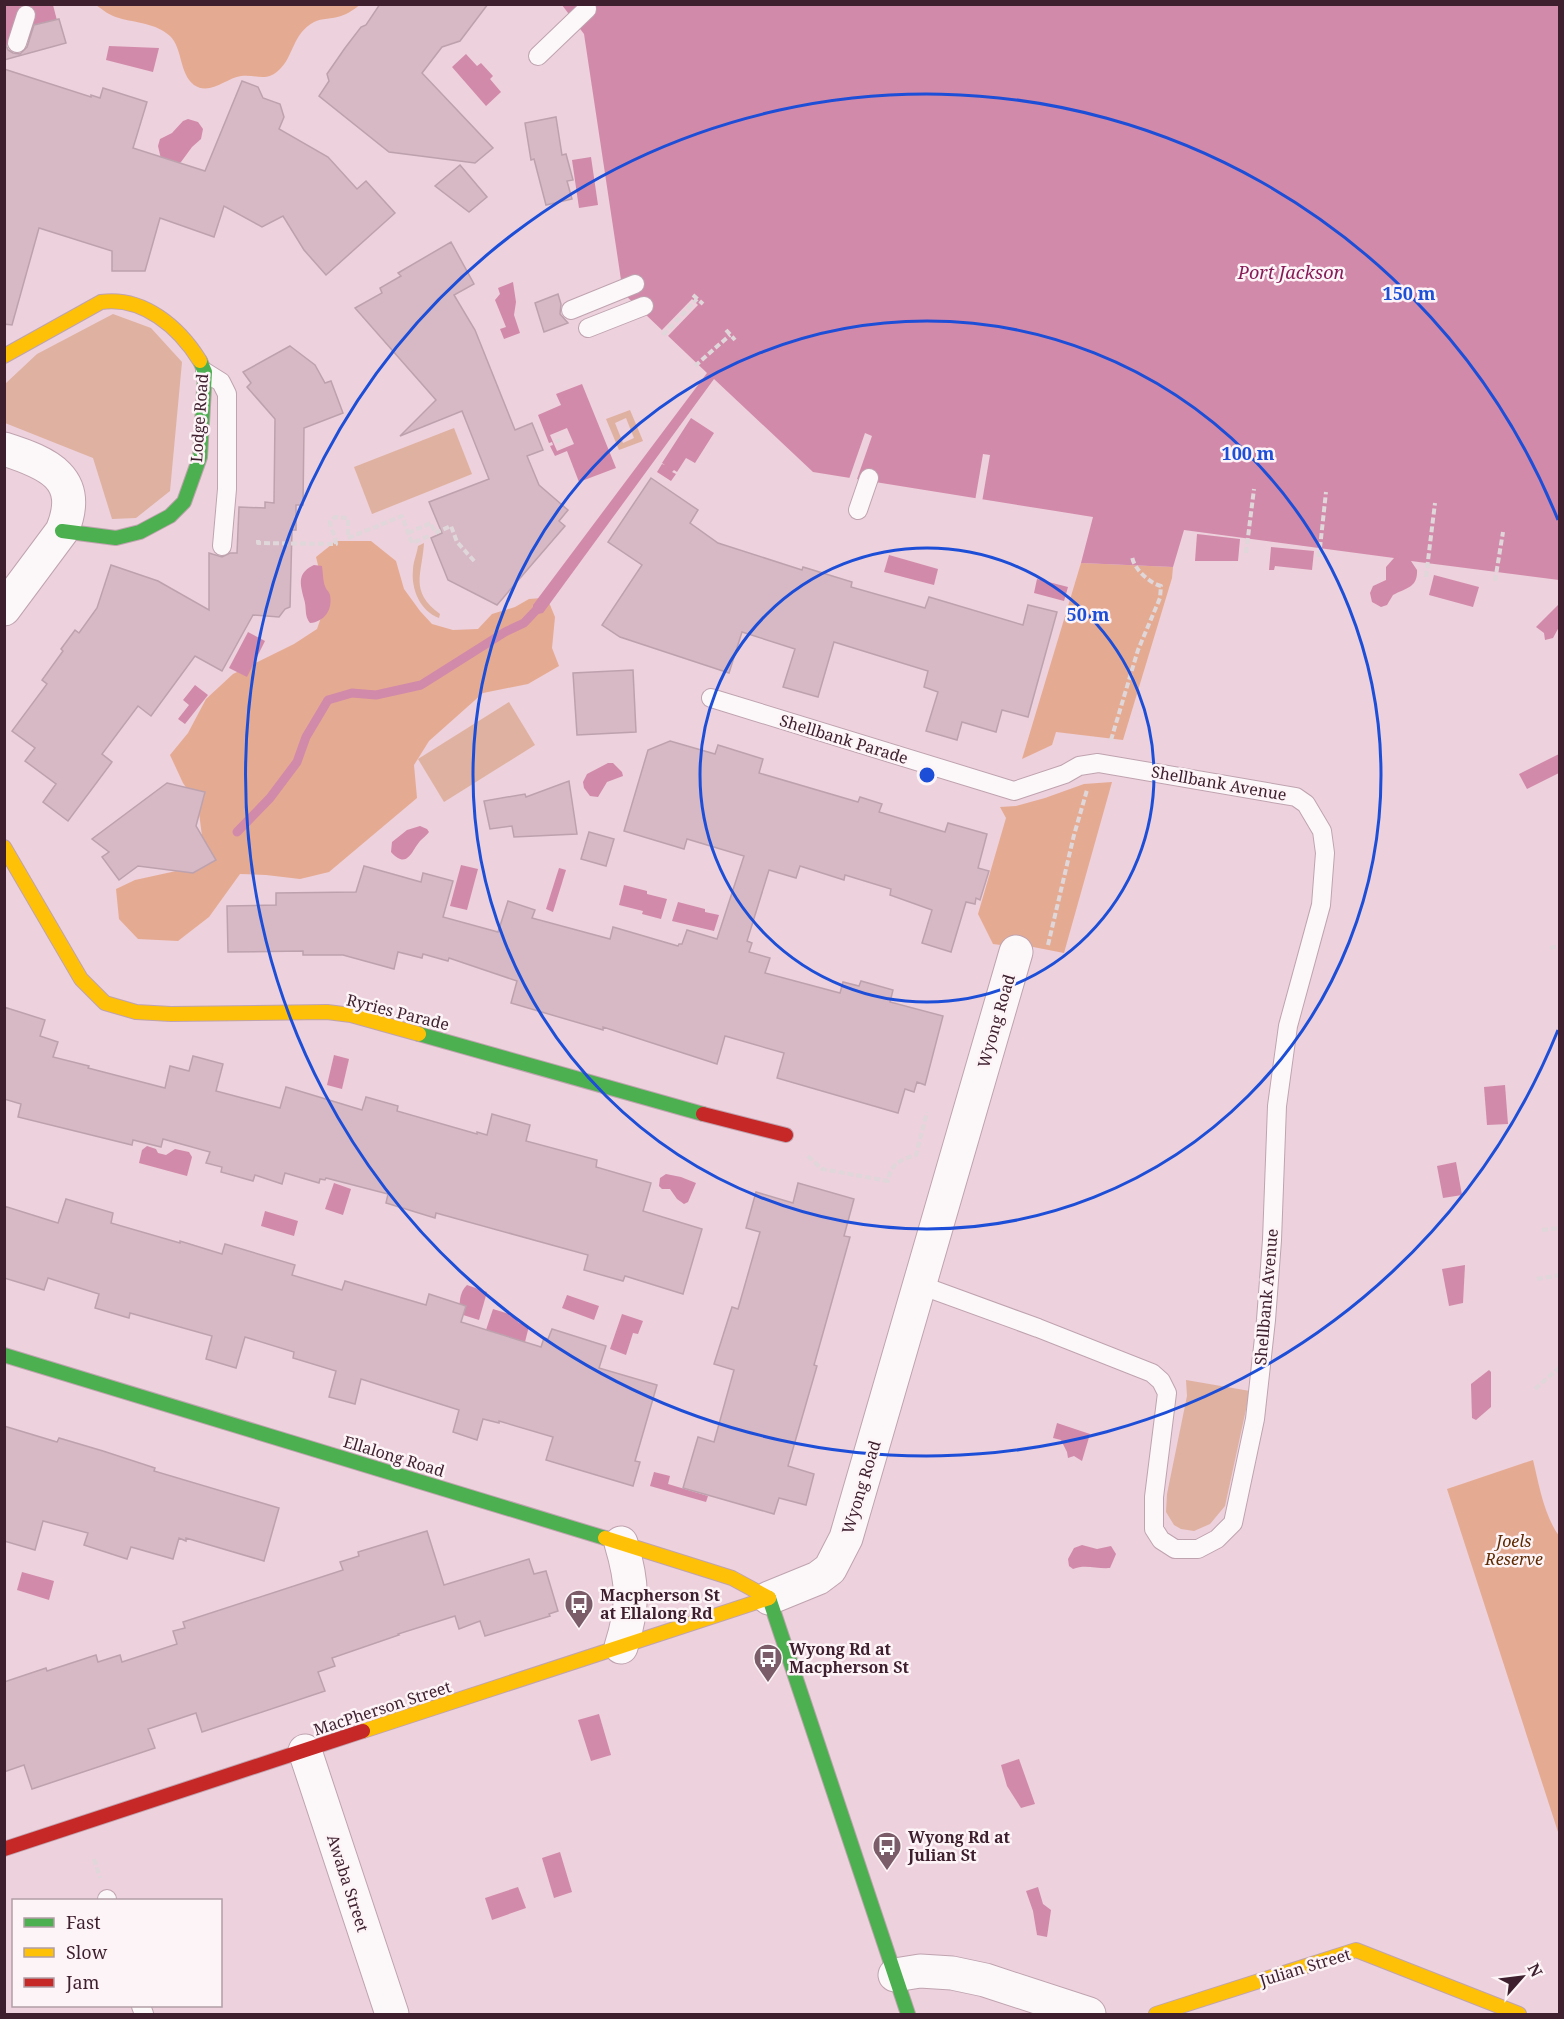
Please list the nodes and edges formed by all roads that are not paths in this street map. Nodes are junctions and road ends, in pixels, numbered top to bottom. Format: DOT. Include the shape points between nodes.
graph roads {
  1 [pos="587,9"];
  2 [pos="26,15"];
  3 [pos="17,43"];
  4 [pos="537,56"];
  5 [pos="635,284"];
  6 [pos="644,306"];
  7 [pos="571,310"];
  8 [pos="588,328"];
  9 [pos="4,356"];
  10 [pos="205,372"];
  11 [pos="14,452"];
  12 [pos="868,478"];
  13 [pos="858,510"];
  14 [pos="62,531"];
  15 [pos="222,546"];
  16 [pos="4,609"];
  17 [pos="711,698"];
  18 [pos="1079,766"];
  19 [pos="4,847"];
  20 [pos="1032,951"];
  21 [pos="786,1135"];
  22 [pos="920,1285"];
  23 [pos="4,1355"];
  24 [pos="621,1543"];
  25 [pos="769,1598"];
  26 [pos="621,1647"];
  27 [pos="305,1750"];
  28 [pos="4,1850"];
  29 [pos="895,1975"];
  30 [pos="392,2014"];
  31 [pos="908,2014"];
  32 [pos="1089,2014"];
  33 [pos="1156,2014"];
  34 [pos="1519,2014"];
  1 -- 4 [label="lane"];
  2 -- 3 [label="lane"];
  5 -- 7 [label="lane"];
  6 -- 8 [label="lane"];
  9 -- 10 [label="street, Lodge Road" via="101,302 120,300 163,320 194,352"];
  10 -- 14 [label="street, Lodge Road" via="200,457 184,502 170,516 140,532 116,538"];
  10 -- 15 [label="lane" via="221,382 227,394 227,489"];
  11 -- 14 [label="street" via="52,469 61,478 68,492 68,517"];
  12 -- 13 [label="lane"];
  14 -- 16 [label="street"];
  17 -- 18 [label="lane, Shellbank Parade" via="1014,791"];
  18 -- 22 [label="lane, Shellbank Avenue" via="1109,764 1296,796 1306,804 1322,831 1325,853 1321,905 1288,1026 1277,1106 1265,1331 1255,1419 1233,1523 1217,1539 1198,1549 1175,1550 1154,1529 1154,1497 1167,1393 1152,1373"];
  19 -- 21 [label="street, Ryries Parade" via="81,979 105,1003 136,1012 171,1014 351,1015"];
  20 -- 22 [label="street, Wyong Road"];
  22 -- 25 [label="street, Wyong Road" via="846,1538 830,1569"];
  23 -- 24 [label="street, Ellalong Road"];
  24 -- 25 [label="street, Ellalong Road" via="732,1578"];
  24 -- 26 [label="street" via="632,1599"];
  25 -- 26 [label="street, MacPherson Street"];
  25 -- 29 [label="street"];
  26 -- 27 [label="street, MacPherson Street"];
  27 -- 28 [label="street, MacPherson Street"];
  27 -- 30 [label="street, Awaba Street"];
  29 -- 31 [label="street"];
  29 -- 32 [label="street" via="920,1971 974,1978"];
  33 -- 34 [label="street, Julian Street" via="1356,1950"];
}
